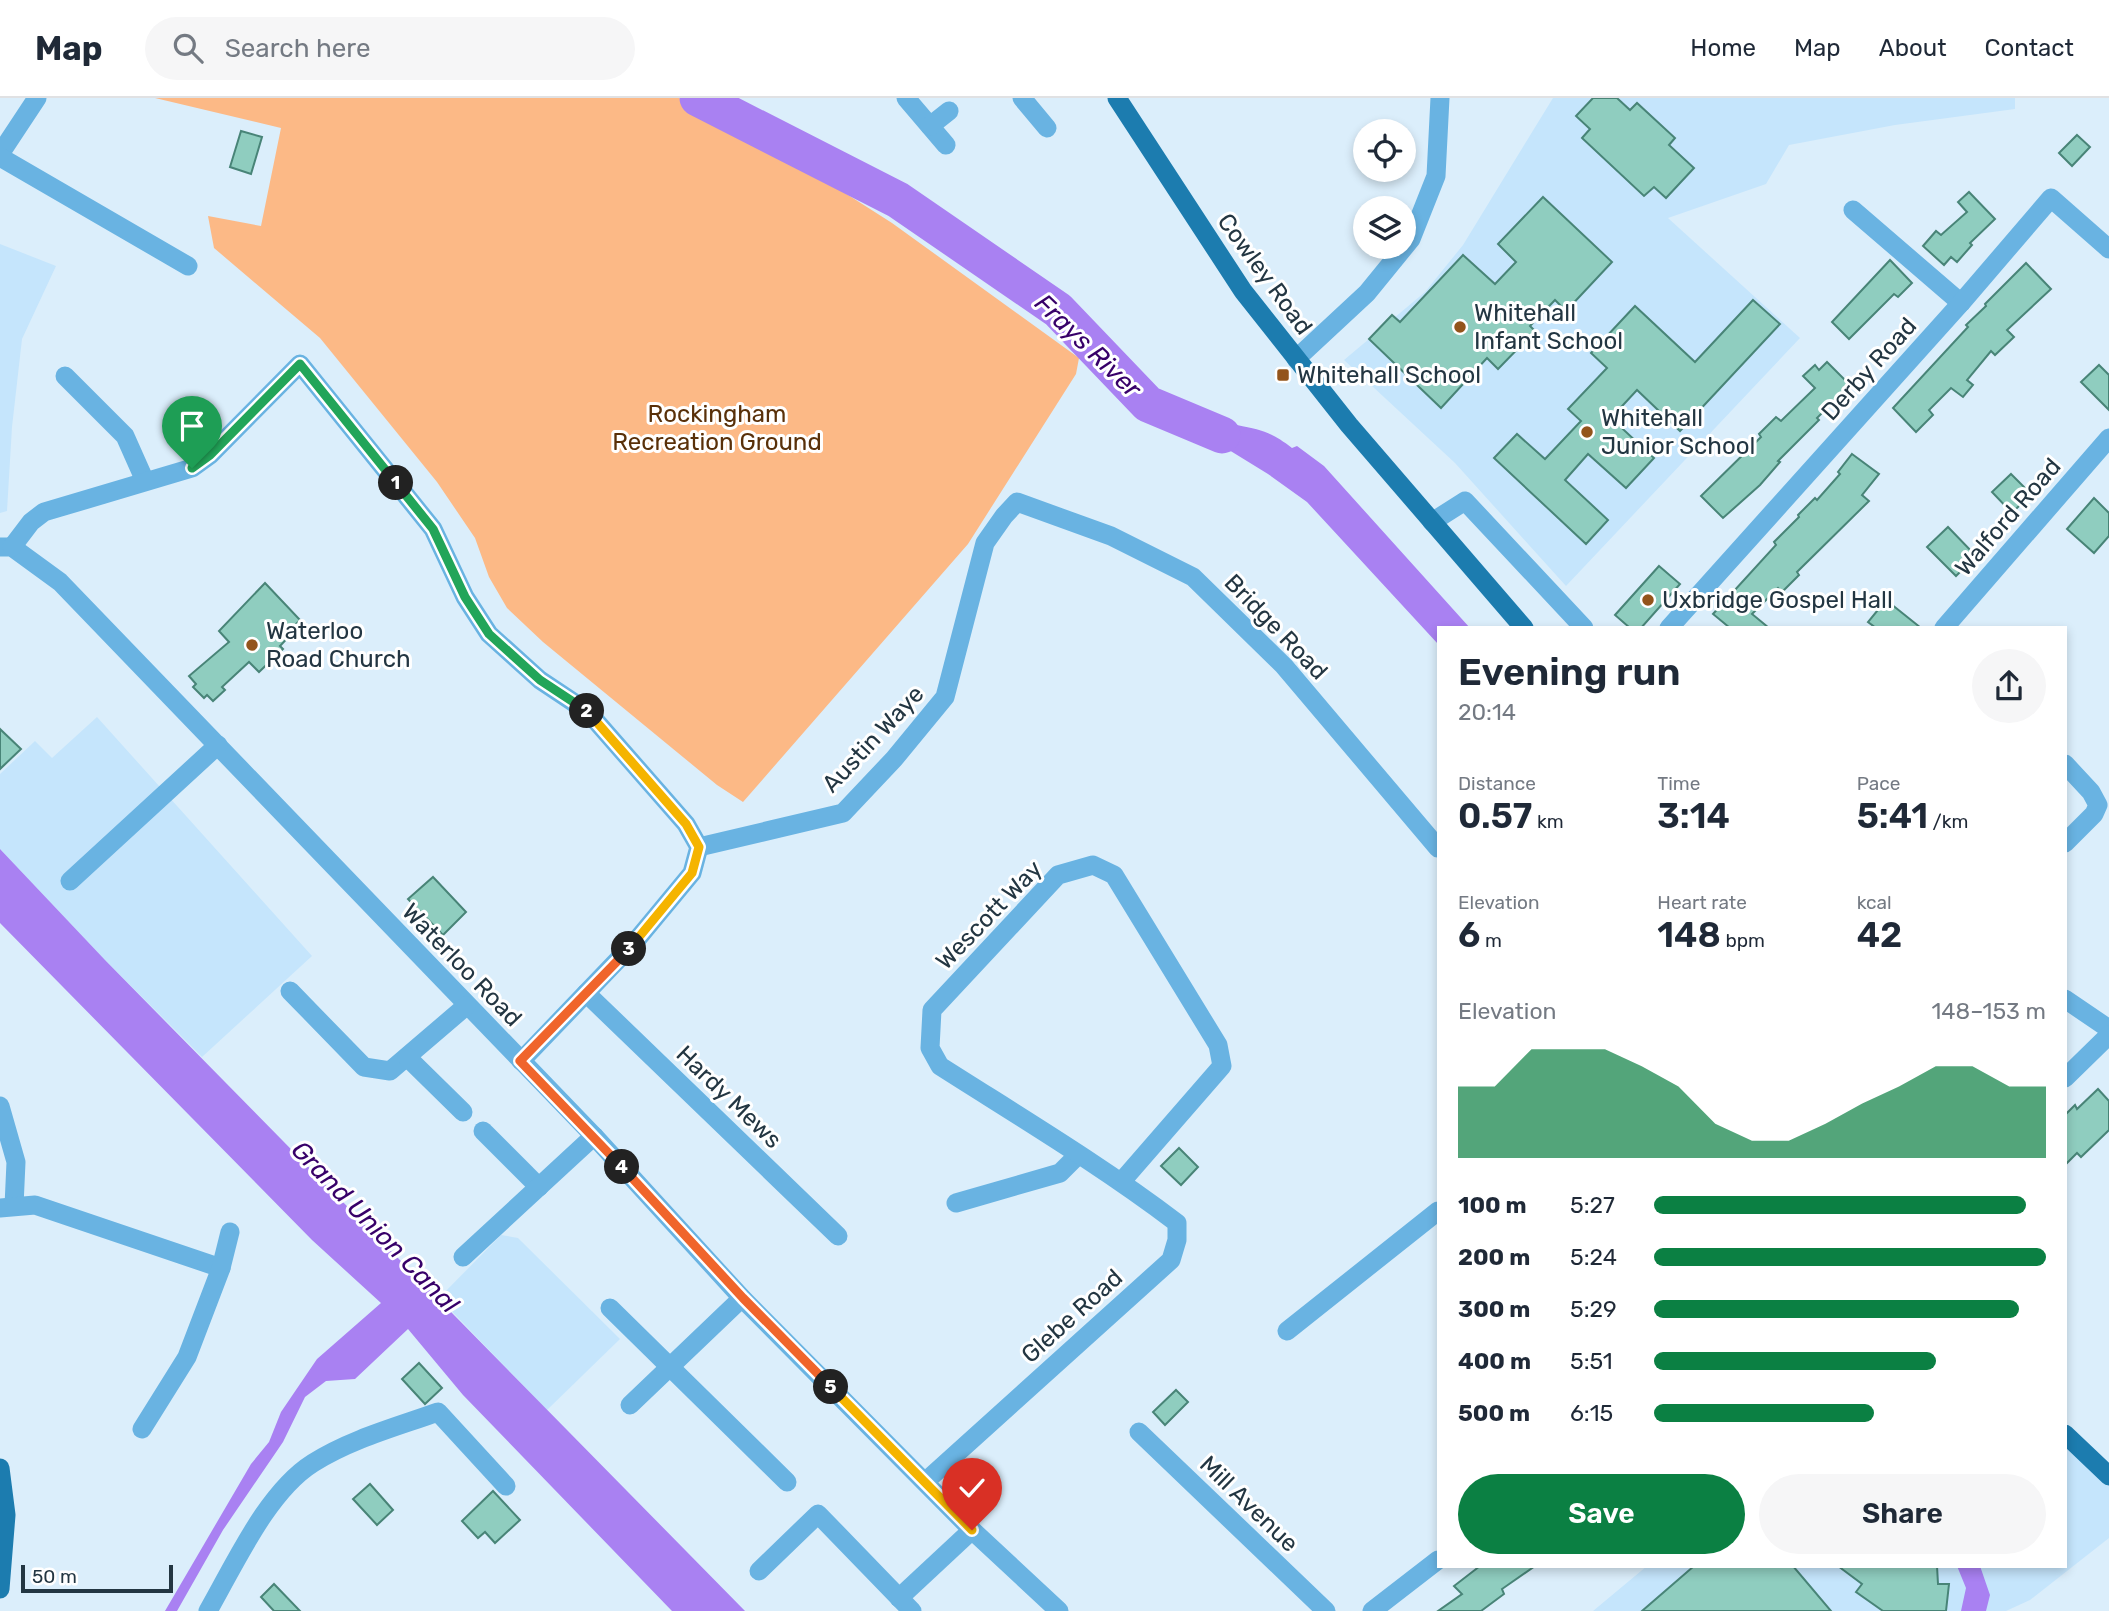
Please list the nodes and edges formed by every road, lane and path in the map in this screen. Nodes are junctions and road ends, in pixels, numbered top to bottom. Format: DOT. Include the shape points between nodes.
graph roads {
  1 [pos="37,98"];
  2 [pos="906,98"];
  3 [pos="1022,98"];
  4 [pos="1117,98"];
  5 [pos="1440,98"];
  6 [pos="949,111"];
  7 [pos="930,126"];
  8 [pos="1047,128"];
  9 [pos="946,145"];
  10 [pos="0,156"];
  11 [pos="1853,210"];
  12 [pos="2109,249"];
  13 [pos="188,267"];
  14 [pos="1961,303"];
  15 [pos="1296,359"];
  16 [pos="65,376"];
  17 [pos="2109,438"];
  18 [pos="145,481"];
  19 [pos="1030,505"];
  20 [pos="1432,522"];
  21 [pos="6,547"];
  22 [pos="1522,626"];
  23 [pos="1582,626"];
  24 [pos="1671,626"];
  25 [pos="1946,626"];
  26 [pos="218,745"];
  27 [pos="2067,766"];
  28 [pos="2067,841"];
  29 [pos="699,847"];
  30 [pos="1437,847"];
  31 [pos="70,881"];
  32 [pos="289,991"];
  33 [pos="586,993"];
  34 [pos="2067,1000"];
  35 [pos="466,1006"];
  36 [pos="2109,1029"];
  37 [pos="2109,1035"];
  38 [pos="407,1057"];
  39 [pos="520,1061"];
  40 [pos="2067,1076"];
  41 [pos="0,1106"];
  42 [pos="463,1112"];
  43 [pos="483,1131"];
  44 [pos="594,1136"];
  45 [pos="1077,1155"];
  46 [pos="1122,1181"];
  47 [pos="539,1186"];
  48 [pos="956,1203"];
  49 [pos="7,1207"];
  50 [pos="1437,1212"];
  51 [pos="230,1232"];
  52 [pos="838,1236"];
  53 [pos="463,1257"];
  54 [pos="221,1268"];
  55 [pos="743,1298"];
  56 [pos="610,1308"];
  57 [pos="1287,1331"];
  58 [pos="670,1367"];
  59 [pos="630,1405"];
  60 [pos="142,1429"];
  61 [pos="1139,1432"];
  62 [pos="2067,1436"];
  63 [pos="0,1468"];
  64 [pos="2109,1476"];
  65 [pos="926,1481"];
  66 [pos="787,1482"];
  67 [pos="506,1486"];
  68 [pos="972,1530"];
  69 [pos="1437,1561"];
  70 [pos="759,1571"];
  71 [pos="0,1589"];
  72 [pos="906,1604"];
  73 [pos="208,1611"];
  74 [pos="1059,1611"];
  75 [pos="1326,1611"];
  76 [pos="1372,1611"];
  1 -- 10 [label="street"];
  2 -- 7 [label="street"];
  3 -- 8 [label="street"];
  4 -- 15 [label="main road, Cowley Road" via="1243,291"];
  5 -- 15 [label="street" via="1436,176 1410,239 1367,293"];
  6 -- 7 [label="street"];
  7 -- 9 [label="street"];
  10 -- 13 [label="street"];
  11 -- 14 [label="street"];
  12 -- 14 [label="street, Derby Road" via="2051,198"];
  14 -- 24 [label="street, Derby Road"];
  15 -- 20 [label="main road, Cowley Road"];
  16 -- 18 [label="street" via="125,436"];
  17 -- 25 [label="street, Walford Road"];
  18 -- 21 [label="street" via="44,512"];
  18 -- 29 [label="street" via="192,468 210,455 300,364 433,529 465,597 489,634 540,680 588,712 686,824"];
  19 -- 29 [label="street, Austin Waye" via="1017,502 985,543 945,697 844,813"];
  19 -- 30 [label="street, Bridge Road" via="1111,536 1193,577 1284,666"];
  20 -- 22 [label="main road, Cowley Road"];
  20 -- 23 [label="street" via="1465,501"];
  21 -- 26 [label="street, Waterloo Road" via="61,582"];
  26 -- 31 [label="street"];
  26 -- 35 [label="street, Waterloo Road"];
  27 -- 28 [label="street" via="2098,806"];
  29 -- 33 [label="street" via="692,873"];
  32 -- 38 [label="street" via="365,1068 390,1071"];
  33 -- 39 [label="street"];
  33 -- 52 [label="street, Hardy Mews"];
  34 -- 36 [label="street"];
  35 -- 38 [label="street"];
  35 -- 39 [label="street, Waterloo Road"];
  37 -- 40 [label="street"];
  38 -- 42 [label="street"];
  39 -- 44 [label="street, Waterloo Road"];
  41 -- 49 [label="street" via="16,1162"];
  43 -- 47 [label="street"];
  44 -- 47 [label="street"];
  44 -- 55 [label="street, Waterloo Road"];
  45 -- 46 [label="street, Wescott Way"];
  45 -- 46 [label="street, Wescott Way" via="940,1066 930,1048 932,1010 1058,875 1093,865 1114,875 1218,1045 1222,1066"];
  45 -- 48 [label="street" via="1060,1173"];
  46 -- 65 [label="street, Glebe Road" via="1177,1223 1171,1260"];
  47 -- 53 [label="street"];
  49 -- 54 [label="street" via="35,1205"];
  50 -- 57 [label="street"];
  51 -- 54 [label="street"];
  54 -- 60 [label="street" via="187,1357"];
  55 -- 58 [label="street"];
  55 -- 65 [label="street, Waterloo Road"];
  56 -- 58 [label="street"];
  58 -- 59 [label="street"];
  58 -- 66 [label="street"];
  61 -- 75 [label="street, Mill Avenue"];
  62 -- 64 [label="main road"];
  63 -- 71 [label="main road" via="6,1515"];
  65 -- 68 [label="street, Waterloo Road"];
  67 -- 73 [label="street" via="438,1412 347,1444 311,1464 282,1489"];
  68 -- 72 [label="street"];
  68 -- 74 [label="street, Waterloo Road"];
  69 -- 76 [label="street"];
  70 -- 72 [label="street" via="818,1514"];
}
